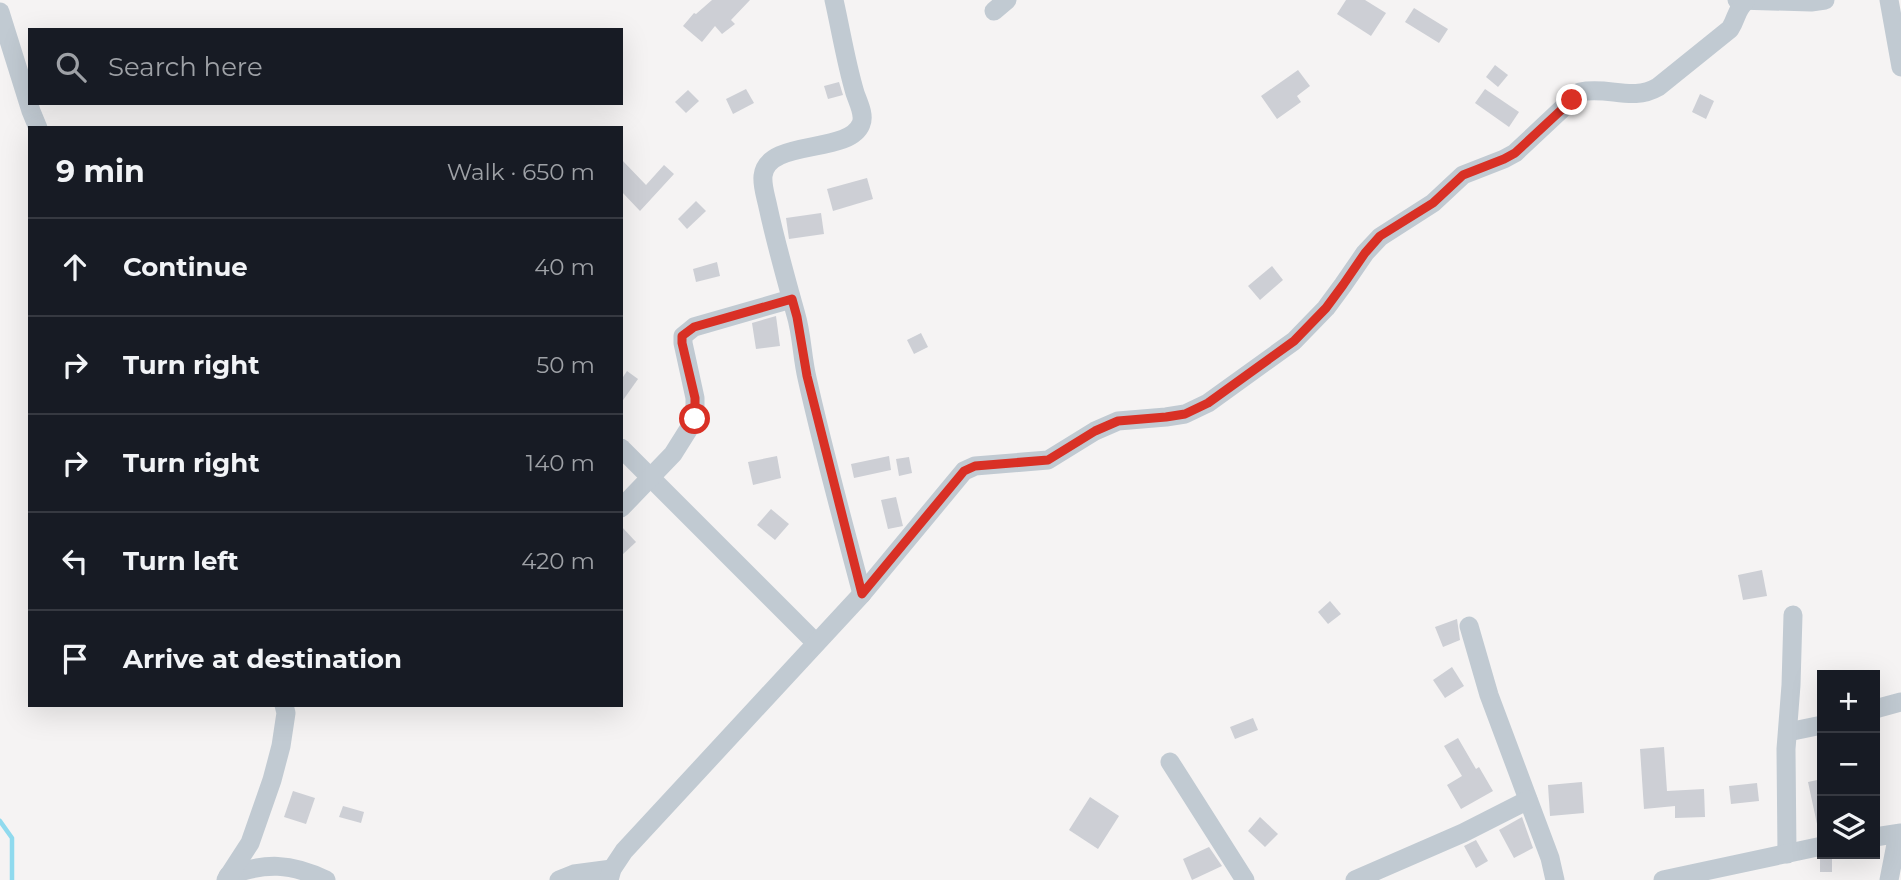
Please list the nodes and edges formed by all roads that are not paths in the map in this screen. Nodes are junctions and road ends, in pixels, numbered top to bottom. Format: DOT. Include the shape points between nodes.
graph roads {
  1 [pos="834,0"];
  2 [pos="850,0"];
  3 [pos="1825,0"];
  4 [pos="1889,0"];
  5 [pos="1741,1"];
  6 [pos="0,12"];
  7 [pos="842,34"];
  8 [pos="1901,67"];
  9 [pos="28,101"];
  10 [pos="29,105"];
  11 [pos="37,126"];
  12 [pos="792,299"];
  13 [pos="623,450"];
  14 [pos="650,479"];
  15 [pos="623,506"];
  16 [pos="862,594"];
  17 [pos="1793,615"];
  18 [pos="1468,626"];
  19 [pos="816,643"];
  20 [pos="1901,702"];
  21 [pos="285,707"];
  22 [pos="1880,708"];
  23 [pos="1817,726"];
  24 [pos="1788,732"];
  25 [pos="1170,762"];
  26 [pos="1528,800"];
  27 [pos="1899,834"];
  28 [pos="1880,836"];
  29 [pos="1817,847"];
  30 [pos="1787,854"];
  31 [pos="610,874"];
  32 [pos="227,878"];
  33 [pos="326,880"];
  34 [pos="559,880"];
  35 [pos="1245,880"];
  36 [pos="1355,880"];
  37 [pos="1555,880"];
  38 [pos="1663,880"];
  39 [pos="1889,880"];
  1 -- 7 [label="street"];
  2 -- 7 [label="street"];
  3 -- 5 [label="street"];
  4 -- 8 [label="street"];
  5 -- 16 [label="street" via="1730,29 1658,87 1634,94 1580,92 1515,153 1463,175 1433,203 1380,236 1326,308 1294,341 1208,403 1185,414 1118,421 1048,460 975,466 964,471"];
  6 -- 9 [label="street"];
  7 -- 12 [label="street" via="862,123 847,137 774,159 763,174"];
  10 -- 11 [label="street"];
  12 -- 14 [label="street" via="694,327 682,336 695,419"];
  12 -- 16 [label="street"];
  13 -- 14 [label="street"];
  14 -- 15 [label="street"];
  14 -- 19 [label="street"];
  16 -- 19 [label="street"];
  17 -- 24 [label="street"];
  18 -- 26 [label="street"];
  19 -- 31 [label="street" via="637,837"];
  20 -- 22 [label="street"];
  21 -- 32 [label="street" via="272,780 250,843"];
  23 -- 24 [label="street"];
  24 -- 30 [label="street"];
  25 -- 35 [label="street"];
  26 -- 36 [label="street"];
  26 -- 37 [label="street"];
  27 -- 28 [label="street"];
  27 -- 39 [label="street"];
  29 -- 30 [label="street"];
  30 -- 38 [label="street"];
  31 -- 34 [label="street" via="574,874"];
  32 -- 33 [label="street" via="272,865 298,868"];
}
